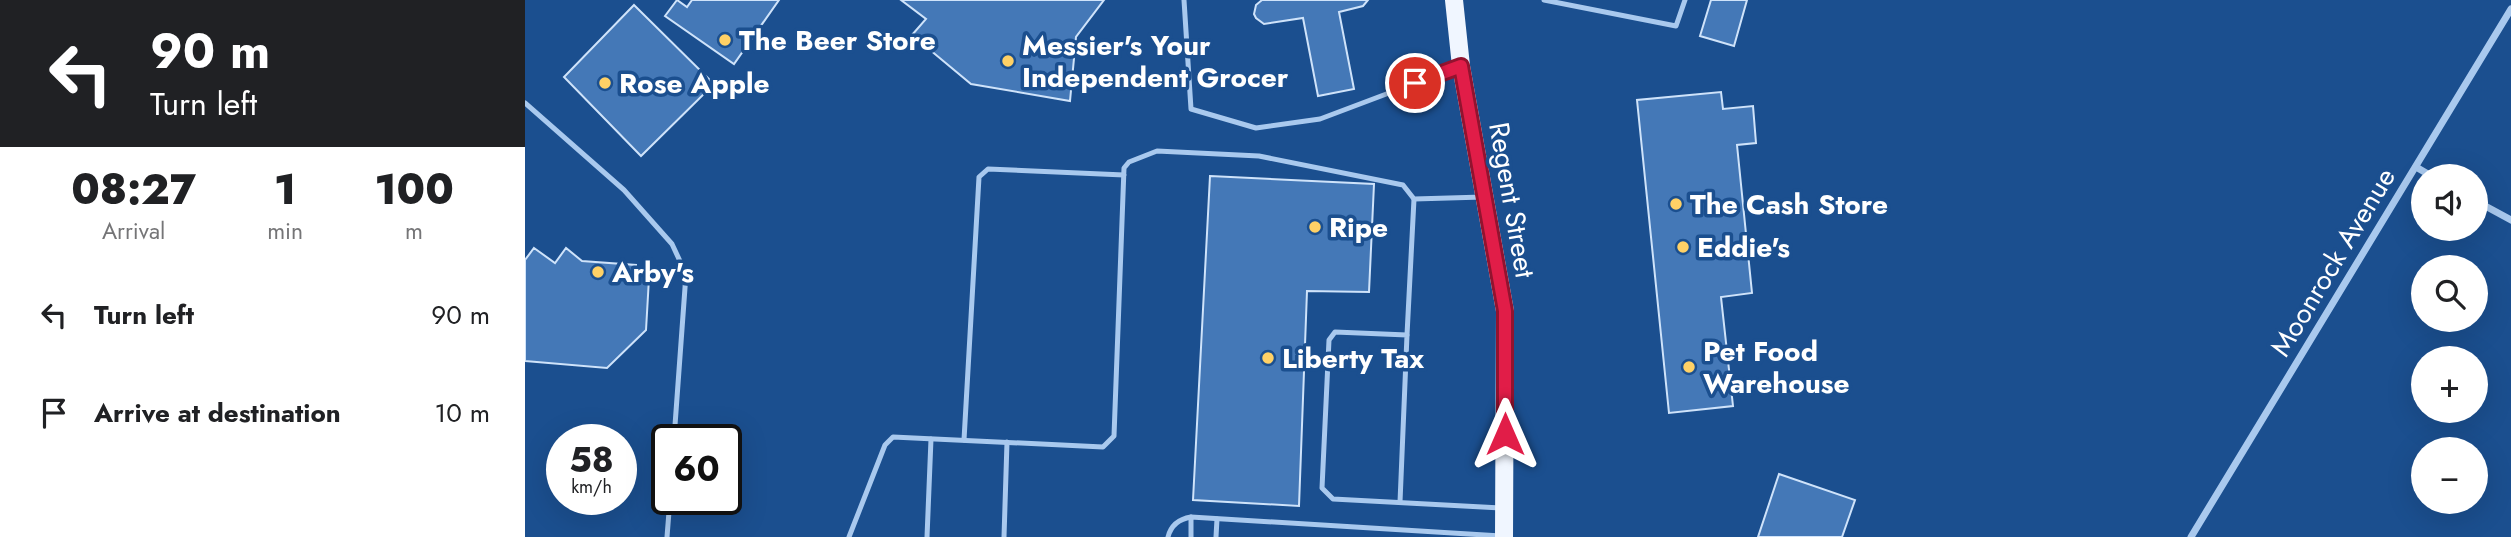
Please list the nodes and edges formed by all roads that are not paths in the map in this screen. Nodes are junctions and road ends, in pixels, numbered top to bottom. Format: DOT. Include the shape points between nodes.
graph roads {
  1 [pos="1184,0"];
  2 [pos="1454,0"];
  3 [pos="1544,0"];
  4 [pos="1685,0"];
  5 [pos="1564,2"];
  6 [pos="2511,9"];
  7 [pos="1461,66"];
  8 [pos="525,103"];
  9 [pos="2418,164"];
  10 [pos="1124,175"];
  11 [pos="2411,175"];
  12 [pos="1485,197"];
  13 [pos="1414,199"];
  14 [pos="2488,208"];
  15 [pos="2511,220"];
  16 [pos="1407,335"];
  17 [pos="675,424"];
  18 [pos="931,439"];
  19 [pos="964,440"];
  20 [pos="1007,442"];
  21 [pos="1400,502"];
  22 [pos="1505,508"];
  23 [pos="669,515"];
  24 [pos="1191,517"];
  25 [pos="1217,519"];
  26 [pos="667,537"];
  27 [pos="849,537"];
  28 [pos="927,537"];
  29 [pos="1004,537"];
  30 [pos="1168,537"];
  31 [pos="1191,537"];
  32 [pos="1216,537"];
  33 [pos="1504,537"];
  34 [pos="2191,537"];
  1 -- 7 [label="lane" via="1191,109 1256,128 1320,120"];
  2 -- 7 [label="main road, Regent Street"];
  3 -- 5 [label="lane"];
  4 -- 5 [label="lane" via="1676,26"];
  6 -- 9 [label="street, Moonrock Avenue"];
  7 -- 12 [label="main road, Regent Street"];
  8 -- 17 [label="lane" via="624,190 672,243 686,274"];
  10 -- 13 [label="lane" via="1129,162 1157,151 1259,156 1403,185"];
  10 -- 19 [label="lane" via="988,169 979,177"];
  10 -- 20 [label="lane" via="1114,436 1103,447"];
  11 -- 34 [label="street, Moonrock Avenue"];
  12 -- 13 [label="lane"];
  12 -- 22 [label="main road, Regent Street" via="1505,311"];
  13 -- 16 [label="lane"];
  14 -- 15 [label="street"];
  16 -- 21 [label="lane"];
  16 -- 21 [label="lane" via="1335,332 1329,340 1322,488 1333,499"];
  18 -- 19 [label="lane"];
  18 -- 27 [label="lane" via="893,437 885,445"];
  18 -- 28 [label="lane"];
  19 -- 20 [label="lane"];
  20 -- 29 [label="lane"];
  21 -- 22 [label="lane"];
  22 -- 33 [label="main road, Regent Street"];
  23 -- 26 [label="lane"];
  24 -- 25 [label="lane"];
  24 -- 30 [label="lane" via="1181,519"];
  24 -- 31 [label="lane"];
  25 -- 32 [label="lane"];
  25 -- 33 [label="lane"];
}
